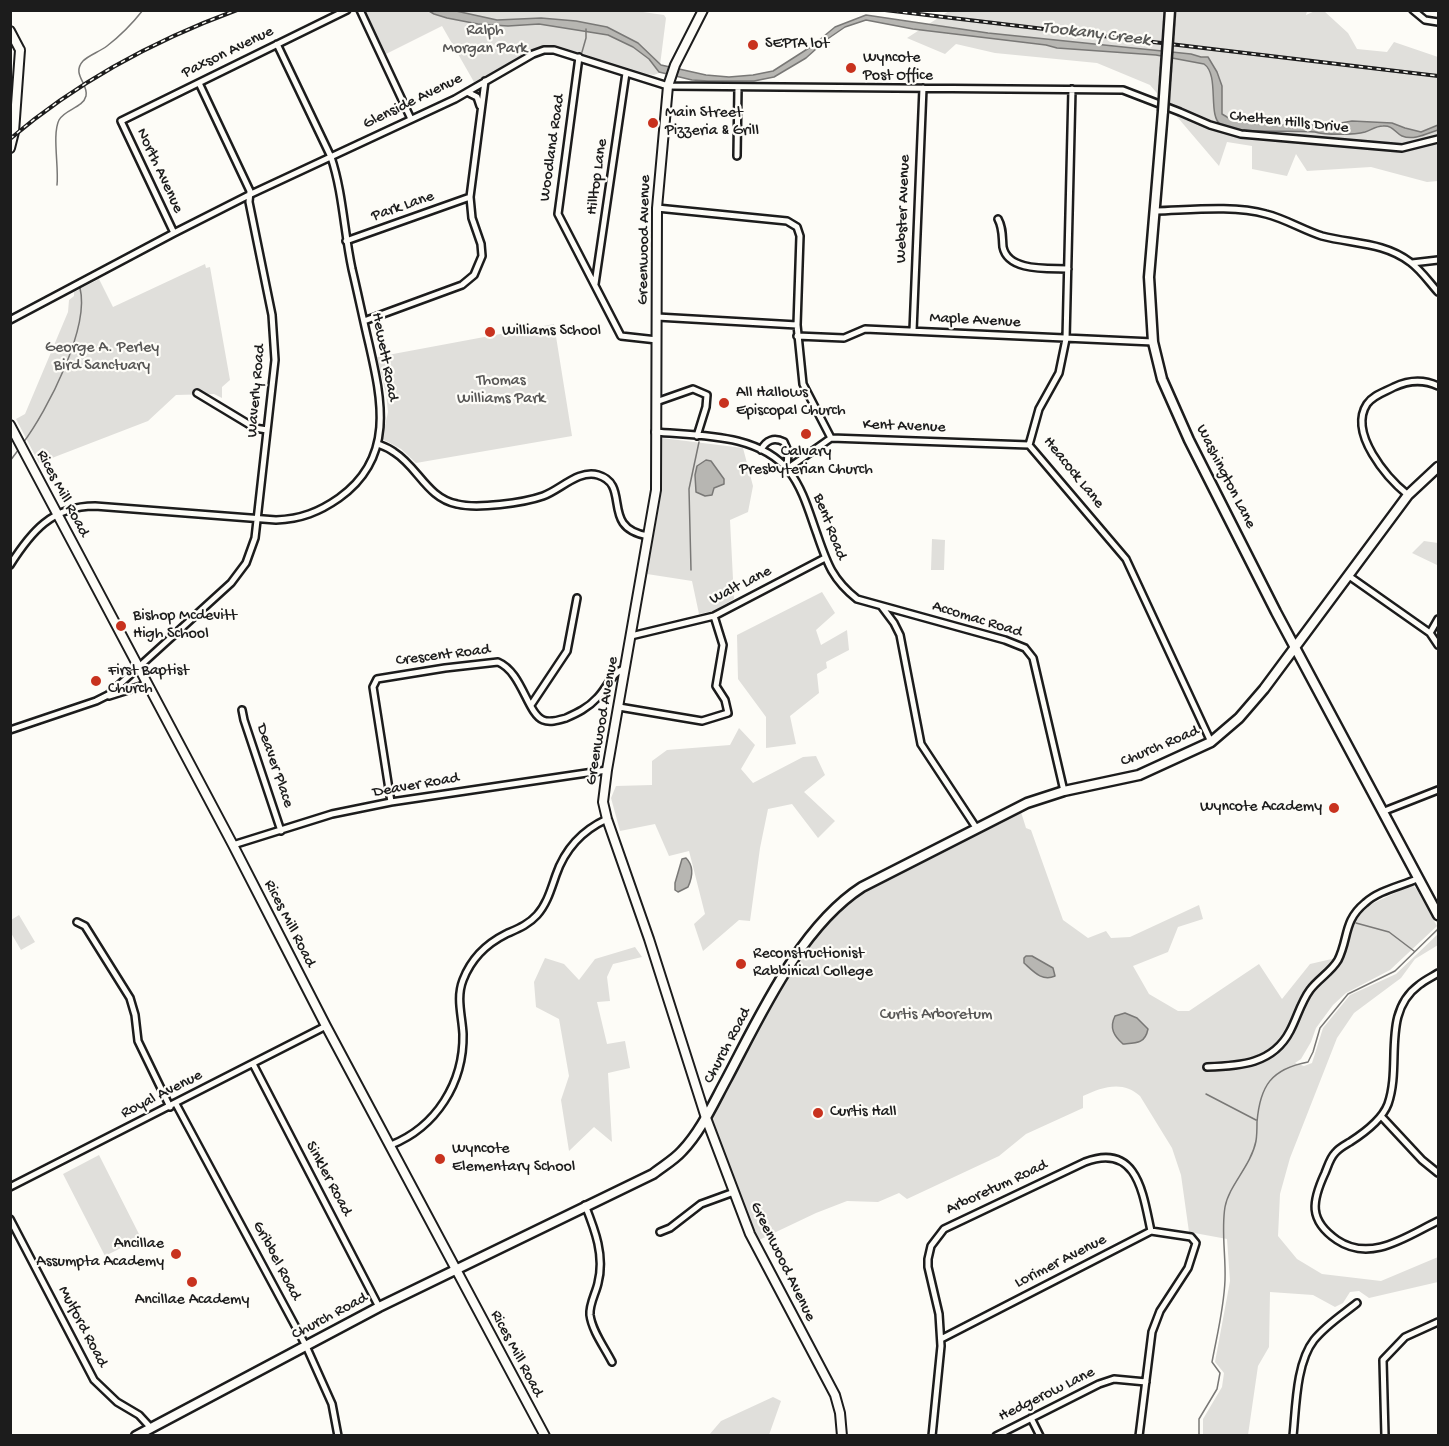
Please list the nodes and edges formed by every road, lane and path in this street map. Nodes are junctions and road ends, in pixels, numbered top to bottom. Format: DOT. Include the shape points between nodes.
graph roads {
  1 [pos="347,10"];
  2 [pos="360,10"];
  3 [pos="703,10"];
  4 [pos="1170,10"];
  5 [pos="1413,10"];
  6 [pos="1438,22"];
  7 [pos="10,31"];
  8 [pos="277,44"];
  9 [pos="20,50"];
  10 [pos="10,57"];
  11 [pos="579,57"];
  12 [pos="626,73"];
  13 [pos="485,81"];
  14 [pos="199,83"];
  15 [pos="668,86"];
  16 [pos="738,87"];
  17 [pos="923,88"];
  18 [pos="1072,89"];
  19 [pos="467,92"];
  20 [pos="481,110"];
  21 [pos="411,119"];
  22 [pos="121,121"];
  23 [pos="1438,139"];
  24 [pos="10,148"];
  25 [pos="737,156"];
  26 [pos="331,157"];
  27 [pos="249,195"];
  28 [pos="470,197"];
  29 [pos="657,208"];
  30 [pos="1156,211"];
  31 [pos="998,219"];
  32 [pos="174,233"];
  33 [pos="346,241"];
  34 [pos="1438,260"];
  35 [pos="1412,263"];
  36 [pos="1068,269"];
  37 [pos="595,284"];
  38 [pos="1438,292"];
  39 [pos="657,317"];
  40 [pos="10,320"];
  41 [pos="364,321"];
  42 [pos="797,326"];
  43 [pos="913,331"];
  44 [pos="797,336"];
  45 [pos="1066,339"];
  46 [pos="657,340"];
  47 [pos="1152,342"];
  48 [pos="1438,386"];
  49 [pos="197,393"];
  50 [pos="656,402"];
  51 [pos="267,430"];
  52 [pos="13,432"];
  53 [pos="655,432"];
  54 [pos="697,436"];
  55 [pos="831,438"];
  56 [pos="378,444"];
  57 [pos="1029,445"];
  58 [pos="761,450"];
  59 [pos="1438,467"];
  60 [pos="787,469"];
  61 [pos="1408,495"];
  62 [pos="57,514"];
  63 [pos="259,518"];
  64 [pos="648,536"];
  65 [pos="825,558"];
  66 [pos="10,565"];
  67 [pos="1349,576"];
  68 [pos="577,598"];
  69 [pos="882,607"];
  70 [pos="714,616"];
  71 [pos="1438,619"];
  72 [pos="1430,633"];
  73 [pos="631,636"];
  74 [pos="1438,645"];
  75 [pos="1296,646"];
  76 [pos="138,666"];
  77 [pos="625,669"];
  78 [pos="147,684"];
  79 [pos="104,697"];
  80 [pos="531,705"];
  81 [pos="619,707"];
  82 [pos="242,710"];
  83 [pos="10,730"];
  84 [pos="1211,742"];
  85 [pos="607,770"];
  86 [pos="1438,790"];
  87 [pos="1064,791"];
  88 [pos="391,802"];
  89 [pos="1382,812"];
  90 [pos="607,819"];
  91 [pos="977,829"];
  92 [pos="281,831"];
  93 [pos="233,845"];
  94 [pos="1419,878"];
  95 [pos="1438,915"];
  96 [pos="77,922"];
  97 [pos="1438,973"];
  98 [pos="326,1026"];
  99 [pos="253,1064"];
  100 [pos="1207,1067"];
  101 [pos="176,1104"];
  102 [pos="170,1107"];
  103 [pos="1382,1116"];
  104 [pos="706,1118"];
  105 [pos="391,1145"];
  106 [pos="1438,1173"];
  107 [pos="10,1187"];
  108 [pos="734,1192"];
  109 [pos="585,1205"];
  110 [pos="10,1219"];
  111 [pos="1438,1221"];
  112 [pos="660,1232"];
  113 [pos="1150,1232"];
  114 [pos="455,1270"];
  115 [pos="1357,1303"];
  116 [pos="379,1307"];
  117 [pos="1438,1322"];
  118 [pos="941,1339"];
  119 [pos="306,1346"];
  120 [pos="612,1362"];
  121 [pos="1146,1382"];
  122 [pos="1031,1418"];
  123 [pos="151,1428"];
  124 [pos="136,1436"];
  125 [pos="338,1436"];
  126 [pos="545,1436"];
  127 [pos="842,1436"];
  128 [pos="932,1436"];
  129 [pos="996,1436"];
  130 [pos="1040,1436"];
  131 [pos="1139,1436"];
  132 [pos="1293,1436"];
  133 [pos="1385,1436"];
  1 -- 8 [label="street, Paxson Avenue"];
  2 -- 21 [label="street"];
  3 -- 15 [label="main road, Greenwood Avenue"];
  4 -- 30 [label="main road, Washington Lane, bridge"];
  5 -- 6 [label="street" via="1425,20"];
  7 -- 9 [label="main road"];
  8 -- 14 [label="street, Paxson Avenue"];
  8 -- 26 [label="street, Hewett Road"];
  9 -- 10 [label="main road"];
  9 -- 24 [label="main road"];
  11 -- 12 [label="street, Glenside Avenue"];
  11 -- 13 [label="street, Glenside Avenue" via="544,50"];
  11 -- 37 [label="street, Woodland Road" via="558,214"];
  12 -- 15 [label="street, Glenside Avenue"];
  12 -- 37 [label="street, Hilltop Lane"];
  13 -- 19 [label="street, Glenside Avenue"];
  13 -- 20 [label="street"];
  14 -- 22 [label="street, Paxson Avenue"];
  14 -- 27 [label="street, Waverly Road"];
  15 -- 16 [label="street, Glenside Avenue"];
  15 -- 29 [label="main road, Greenwood Avenue"];
  16 -- 17 [label="street, Glenside Avenue"];
  16 -- 25 [label="street"];
  17 -- 18 [label="street, Glenside Avenue"];
  17 -- 43 [label="street, Webster Avenue"];
  18 -- 23 [label="street, Chelten Hills Drive" via="1131,92 1241,134 1402,148"];
  18 -- 36 [label="street, Heacock Lane"];
  19 -- 20 [label="street" via="477,97"];
  19 -- 21 [label="street, Glenside Avenue"];
  20 -- 28 [label="street"];
  21 -- 26 [label="street, Glenside Avenue"];
  22 -- 32 [label="street, North Avenue"];
  26 -- 27 [label="street, Glenside Avenue"];
  26 -- 33 [label="street, Hewett Road"];
  27 -- 32 [label="street, Glenside Avenue"];
  27 -- 51 [label="street, Waverly Road" via="275,331"];
  28 -- 33 [label="street, Park Lane"];
  28 -- 41 [label="street" via="482,256 472,278"];
  29 -- 39 [label="main road, Greenwood Avenue"];
  29 -- 42 [label="street" via="787,221 797,227"];
  30 -- 35 [label="street" via="1248,210 1269,214 1308,232 1380,247"];
  30 -- 47 [label="main road, Washington Lane" via="1149,277"];
  31 -- 36 [label="street" via="1004,249 1014,261 1030,267"];
  32 -- 40 [label="street, Glenside Avenue"];
  33 -- 41 [label="street, Hewett Road"];
  34 -- 35 [label="street"];
  35 -- 38 [label="street"];
  36 -- 45 [label="street, Heacock Lane"];
  37 -- 46 [label="street, Woodland Road" via="621,336"];
  39 -- 42 [label="street"];
  39 -- 46 [label="main road, Greenwood Avenue"];
  41 -- 56 [label="street, Hewett Road" via="381,400"];
  42 -- 44 [label="street"];
  43 -- 44 [label="street, Maple Avenue" via="865,329 844,338"];
  43 -- 45 [label="street, Maple Avenue"];
  44 -- 55 [label="street" via="803,384"];
  45 -- 47 [label="street, Maple Avenue"];
  45 -- 57 [label="street, Heacock Lane" via="1059,374 1039,408"];
  46 -- 50 [label="main road, Greenwood Avenue"];
  47 -- 75 [label="main road, Washington Lane" via="1170,400"];
  48 -- 61 [label="street" via="1426,381 1398,385 1374,397 1362,414 1365,439 1385,474"];
  49 -- 51 [label="street" via="255,428"];
  50 -- 53 [label="main road, Greenwood Avenue"];
  50 -- 54 [label="street" via="693,389 707,395"];
  51 -- 63 [label="street, Waverly Road"];
  52 -- 62 [label="main road, Rices Mill Road"];
  53 -- 54 [label="street, Bent Road"];
  53 -- 64 [label="main road, Greenwood Avenue" via="656,490"];
  54 -- 58 [label="street, Bent Road" via="729,439"];
  55 -- 57 [label="street, Kent Avenue"];
  55 -- 60 [label="street"];
  56 -- 63 [label="street, Hewett Road" via="360,477 331,503 296,519"];
  56 -- 64 [label="street" via="395,452 428,489 455,504 468,506 521,502 551,493 580,476 597,474 613,486 625,526"];
  57 -- 84 [label="street, Heacock Lane" via="1126,560"];
  58 -- 60 [label="street, Bent Road"];
  58 -- 60 [label="street" via="771,439 784,442"];
  59 -- 61 [label="main road, Church Road"];
  60 -- 65 [label="street, Bent Road" via="803,494"];
  61 -- 67 [label="main road, Church Road"];
  62 -- 63 [label="street, Hewett Road" via="94,506"];
  62 -- 66 [label="street, Hewett Road" via="30,536"];
  62 -- 76 [label="main road, Rices Mill Road"];
  63 -- 76 [label="street, Waverly Road" via="251,550 236,577"];
  64 -- 73 [label="main road, Greenwood Avenue"];
  65 -- 69 [label="street, Bent Road" via="843,588 857,599"];
  65 -- 70 [label="street, Walt Lane"];
  67 -- 72 [label="street"];
  67 -- 75 [label="main road, Church Road"];
  68 -- 80 [label="street" via="567,651"];
  69 -- 87 [label="street, Accomac Road" via="1025,648 1033,658"];
  69 -- 91 [label="street" via="900,635 921,744"];
  70 -- 73 [label="street, Walt Lane"];
  70 -- 81 [label="street" via="723,645 716,686 728,713 702,721"];
  71 -- 72 [label="street"];
  72 -- 74 [label="street"];
  73 -- 77 [label="main road, Greenwood Avenue"];
  75 -- 84 [label="main road, Church Road" via="1239,718"];
  75 -- 89 [label="main road, Washington Lane"];
  76 -- 78 [label="main road, Rices Mill Road"];
  76 -- 79 [label="street, Waverly Road"];
  77 -- 80 [label="street, Crescent Road" via="617,672 591,704 563,719 543,720"];
  77 -- 81 [label="main road, Greenwood Avenue"];
  78 -- 79 [label="street"];
  78 -- 93 [label="main road, Rices Mill Road"];
  79 -- 83 [label="street"];
  80 -- 88 [label="street, Crescent Road" via="512,674 495,662 377,679 373,687"];
  81 -- 85 [label="main road, Greenwood Avenue"];
  82 -- 92 [label="street, Deaver Place"];
  84 -- 87 [label="main road, Church Road" via="1139,775"];
  85 -- 88 [label="street, Deaver Road"];
  85 -- 90 [label="main road, Greenwood Avenue" via="603,802"];
  86 -- 89 [label="street"];
  87 -- 91 [label="main road, Church Road" via="1027,803"];
  88 -- 92 [label="street, Deaver Road" via="332,814"];
  89 -- 94 [label="main road, Washington Lane"];
  90 -- 104 [label="main road, Greenwood Avenue"];
  90 -- 105 [label="street" via="586,831 570,848 537,915 488,945 473,961 460,988 462,1055 449,1094 420,1130"];
  91 -- 104 [label="main road, Church Road" via="862,887 828,914 798,951"];
  92 -- 93 [label="street, Deaver Road"];
  93 -- 98 [label="main road, Rices Mill Road"];
  94 -- 95 [label="main road, Washington Lane"];
  94 -- 100 [label="street" via="1363,904 1347,928 1338,960 1310,989 1290,1032 1268,1056 1241,1066"];
  96 -- 102 [label="street" via="85,926 130,998 138,1041"];
  97 -- 103 [label="street" via="1416,987 1397,1014 1392,1087"];
  98 -- 99 [label="street, Royal Avenue"];
  98 -- 105 [label="main road, Rices Mill Road"];
  99 -- 101 [label="street, Royal Avenue"];
  99 -- 116 [label="street, Sinkler Road"];
  101 -- 102 [label="street, Royal Avenue"];
  101 -- 119 [label="street, Gribbel Road"];
  102 -- 107 [label="street, Royal Avenue"];
  103 -- 106 [label="street"];
  103 -- 111 [label="street" via="1333,1156 1316,1194 1314,1208 1319,1221 1339,1242 1363,1249 1390,1245"];
  104 -- 108 [label="main road, Greenwood Avenue"];
  104 -- 109 [label="main road, Church Road" via="682,1152 653,1174"];
  105 -- 114 [label="main road, Rices Mill Road"];
  108 -- 112 [label="street" via="701,1204"];
  108 -- 127 [label="main road, Greenwood Avenue" via="750,1234 836,1395"];
  109 -- 114 [label="main road, Church Road"];
  109 -- 120 [label="street" via="601,1260 590,1318"];
  110 -- 123 [label="street, Mulford Road" via="94,1380"];
  113 -- 118 [label="street, Lorimer Avenue"];
  113 -- 118 [label="street, Arboretum Road" via="1136,1174 1121,1162 1102,1157 949,1225 937,1236 928,1268"];
  113 -- 121 [label="street" via="1191,1237 1196,1247 1152,1332"];
  114 -- 116 [label="main road, Church Road"];
  114 -- 126 [label="main road, Rices Mill Road"];
  115 -- 132 [label="street" via="1322,1331 1309,1347 1301,1371"];
  116 -- 119 [label="main road, Church Road"];
  117 -- 133 [label="street" via="1404,1336 1383,1360"];
  118 -- 128 [label="street, Arboretum Road"];
  119 -- 123 [label="main road, Church Road"];
  119 -- 125 [label="street, Gribbel Road" via="330,1396"];
  121 -- 122 [label="street, Hedgerow Lane" via="1104,1382"];
  121 -- 131 [label="street"];
  122 -- 129 [label="street, Hedgerow Lane"];
  122 -- 130 [label="street"];
  123 -- 124 [label="main road, Church Road"];
}
